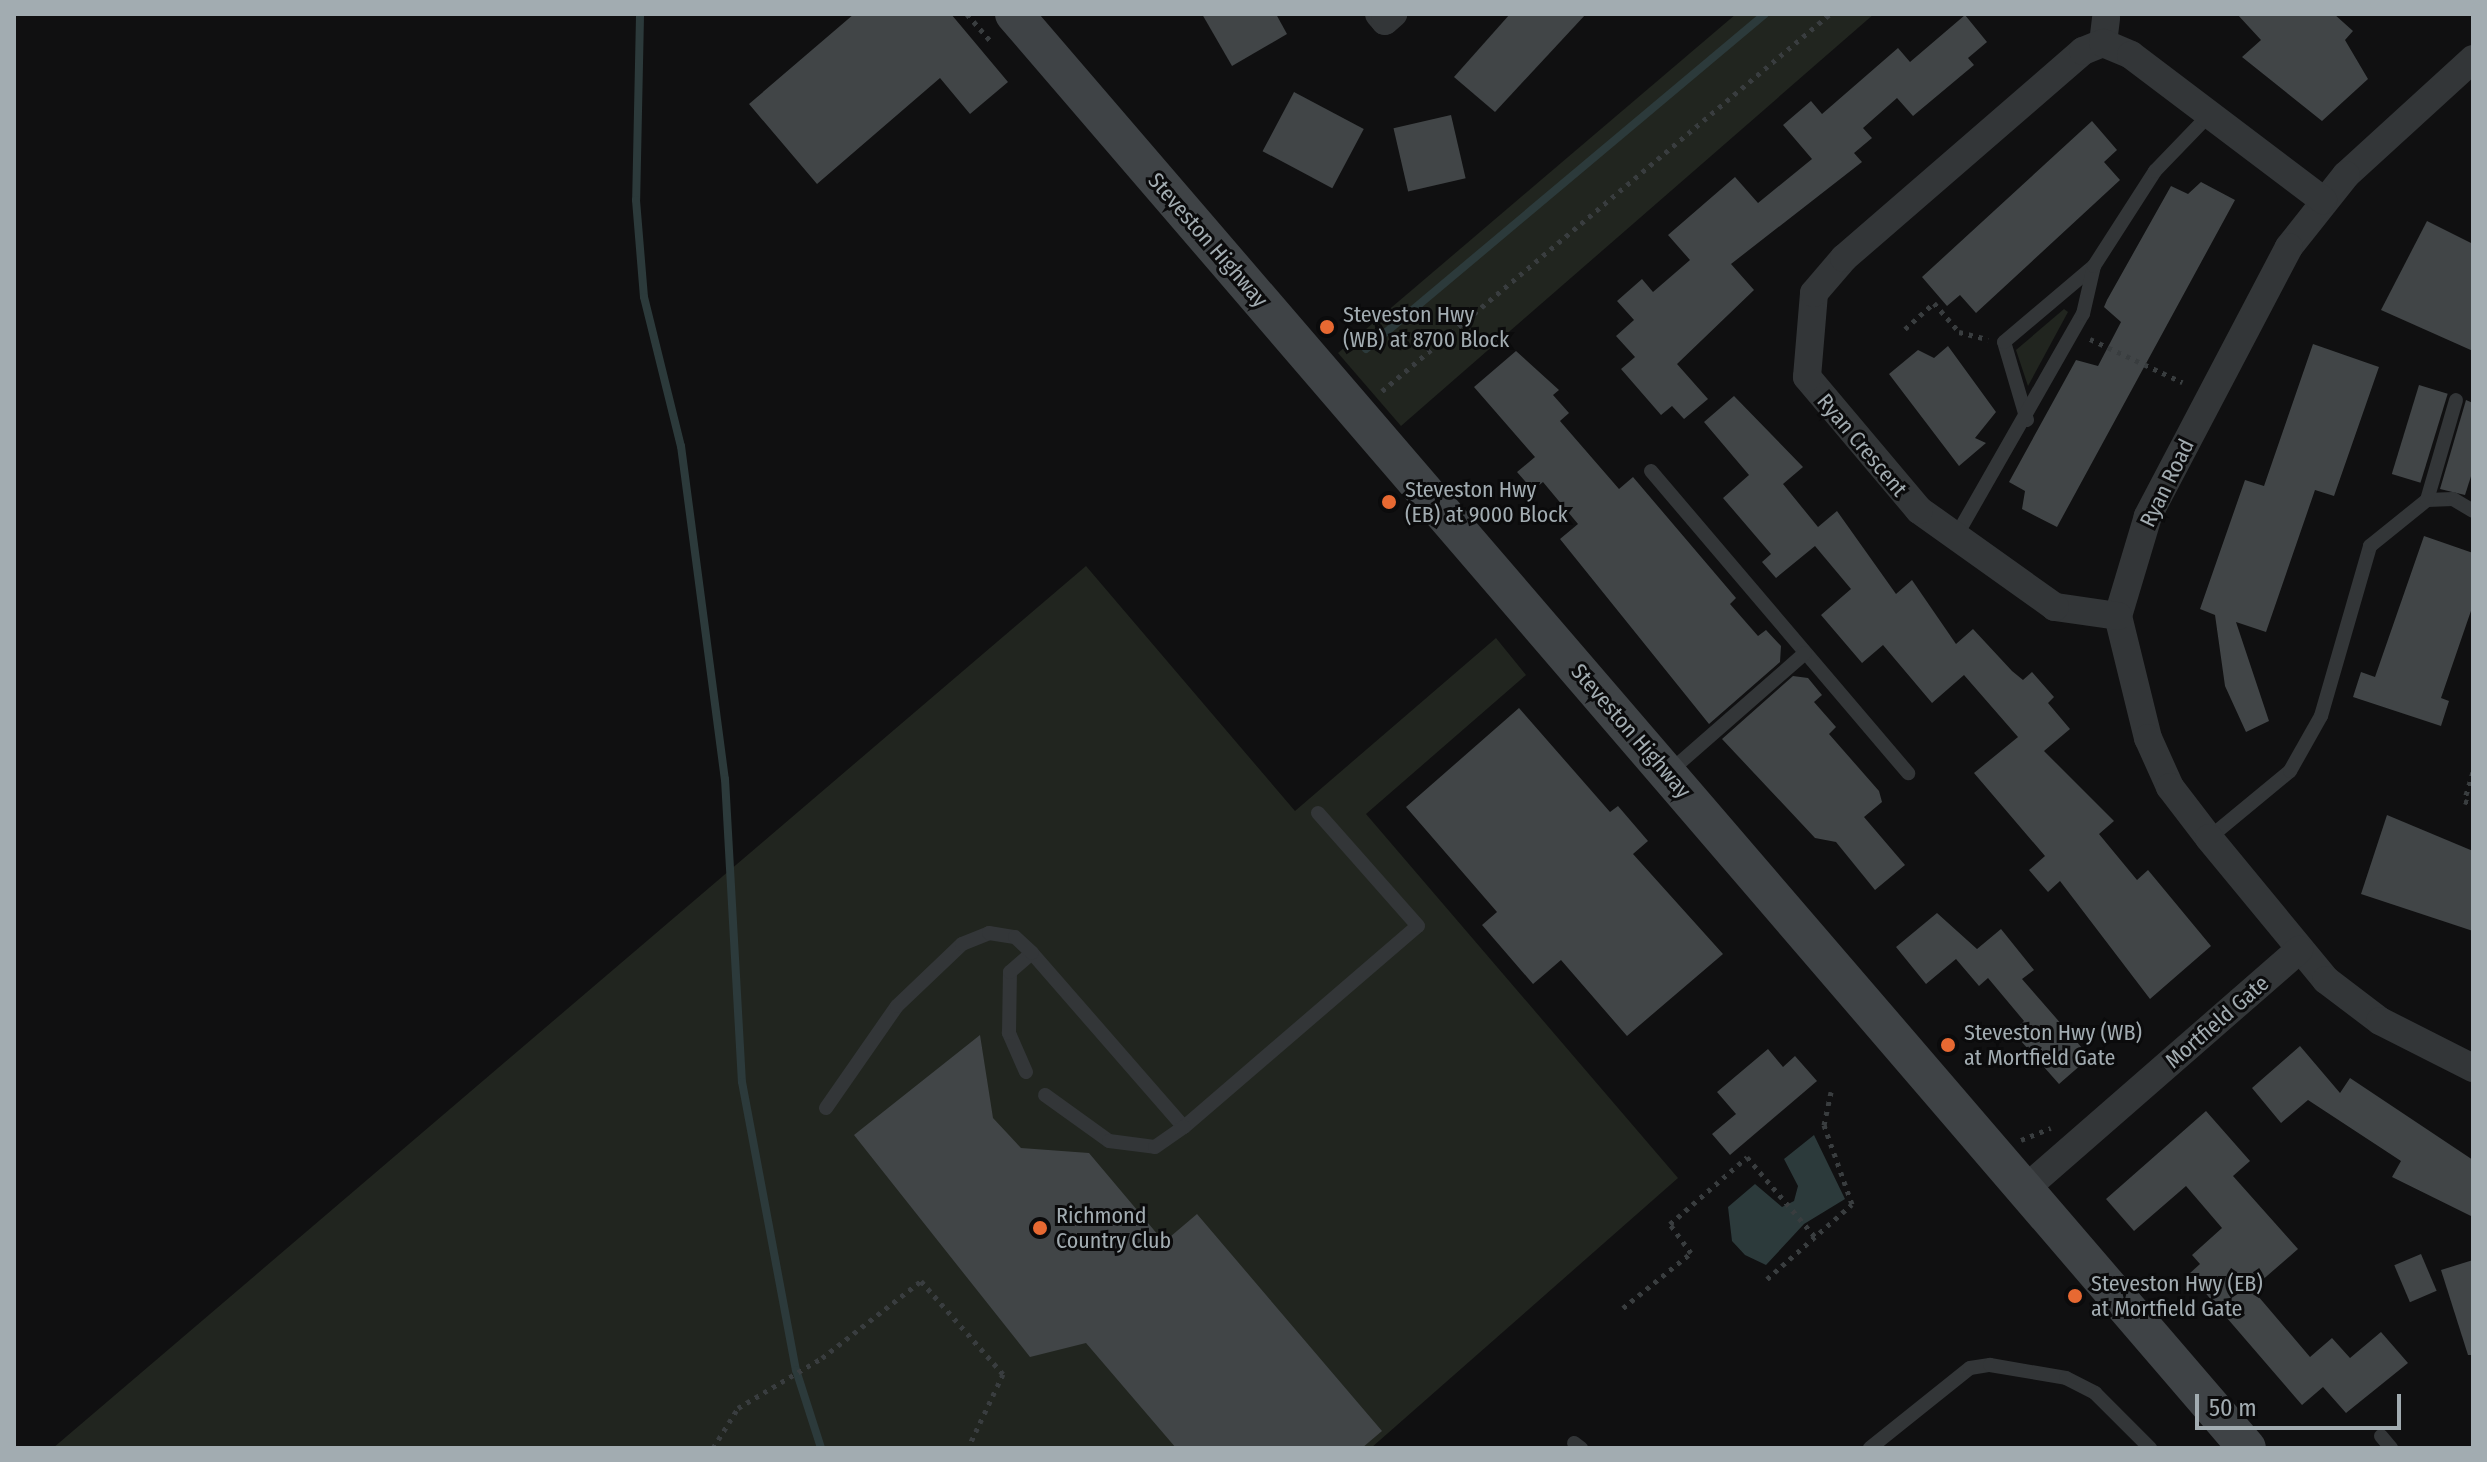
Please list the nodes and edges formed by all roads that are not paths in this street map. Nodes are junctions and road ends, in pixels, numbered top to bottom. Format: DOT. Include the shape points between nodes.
graph roads {
  1 [pos="1014,14"];
  2 [pos="2473,59"];
  3 [pos="2210,114"];
  4 [pos="2323,200"];
  5 [pos="2094,266"];
  6 [pos="2456,400"];
  7 [pos="2027,420"];
  8 [pos="1651,471"];
  9 [pos="2427,500"];
  10 [pos="2473,511"];
  11 [pos="1954,538"];
  12 [pos="2118,616"];
  13 [pos="1805,653"];
  14 [pos="1668,773"];
  15 [pos="1908,773"];
  16 [pos="1318,813"];
  17 [pos="2209,838"];
  18 [pos="2299,950"];
  19 [pos="1032,953"];
  20 [pos="2473,1068"];
  21 [pos="1026,1072"];
  22 [pos="1045,1095"];
  23 [pos="826,1108"];
  24 [pos="1184,1127"];
  25 [pos="2025,1189"];
  26 [pos="2381,1436"];
  27 [pos="1870,1448"];
  28 [pos="2150,1448"];
  29 [pos="2247,1448"];
  30 [pos="2391,1448"];
  1 -- 14 [label="main road, Steveston Highway"];
  2 -- 4 [label="street, Ryan Road"];
  3 -- 4 [label="street, Ryan Crescent"];
  3 -- 5 [label="lane" via="2155,171"];
  3 -- 11 [label="street, Ryan Crescent" via="2104,30 1835,266 1810,305 1805,363 1813,387 1919,510"];
  4 -- 12 [label="street, Ryan Road" via="2289,247 2148,516"];
  5 -- 7 [label="lane" via="2072,334"];
  5 -- 7 [label="lane" via="2004,342"];
  6 -- 9 [label="lane"];
  7 -- 11 [label="lane"];
  8 -- 13 [label="lane"];
  9 -- 10 [label="lane" via="2453,499"];
  9 -- 17 [label="lane" via="2370,546 2321,716 2290,771"];
  11 -- 12 [label="street, Ryan Crescent" via="2055,607"];
  12 -- 17 [label="street" via="2148,738 2170,787"];
  13 -- 14 [label="lane"];
  13 -- 15 [label="lane"];
  14 -- 25 [label="main road, Steveston Highway"];
  16 -- 24 [label="lane" via="1418,926"];
  17 -- 18 [label="street"];
  18 -- 20 [label="street" via="2380,1021"];
  18 -- 25 [label="street, Mortfield Gate"];
  19 -- 21 [label="lane" via="1010,972 1009,1033"];
  19 -- 23 [label="lane" via="1015,937 989,933 962,944 897,1006"];
  19 -- 24 [label="lane"];
  22 -- 24 [label="lane" via="1109,1141 1155,1147"];
  25 -- 29 [label="main road, Steveston Highway"];
  26 -- 30 [label="lane"];
  27 -- 28 [label="lane" via="1961,1374 1990,1365 2066,1378 2095,1393"];
}
